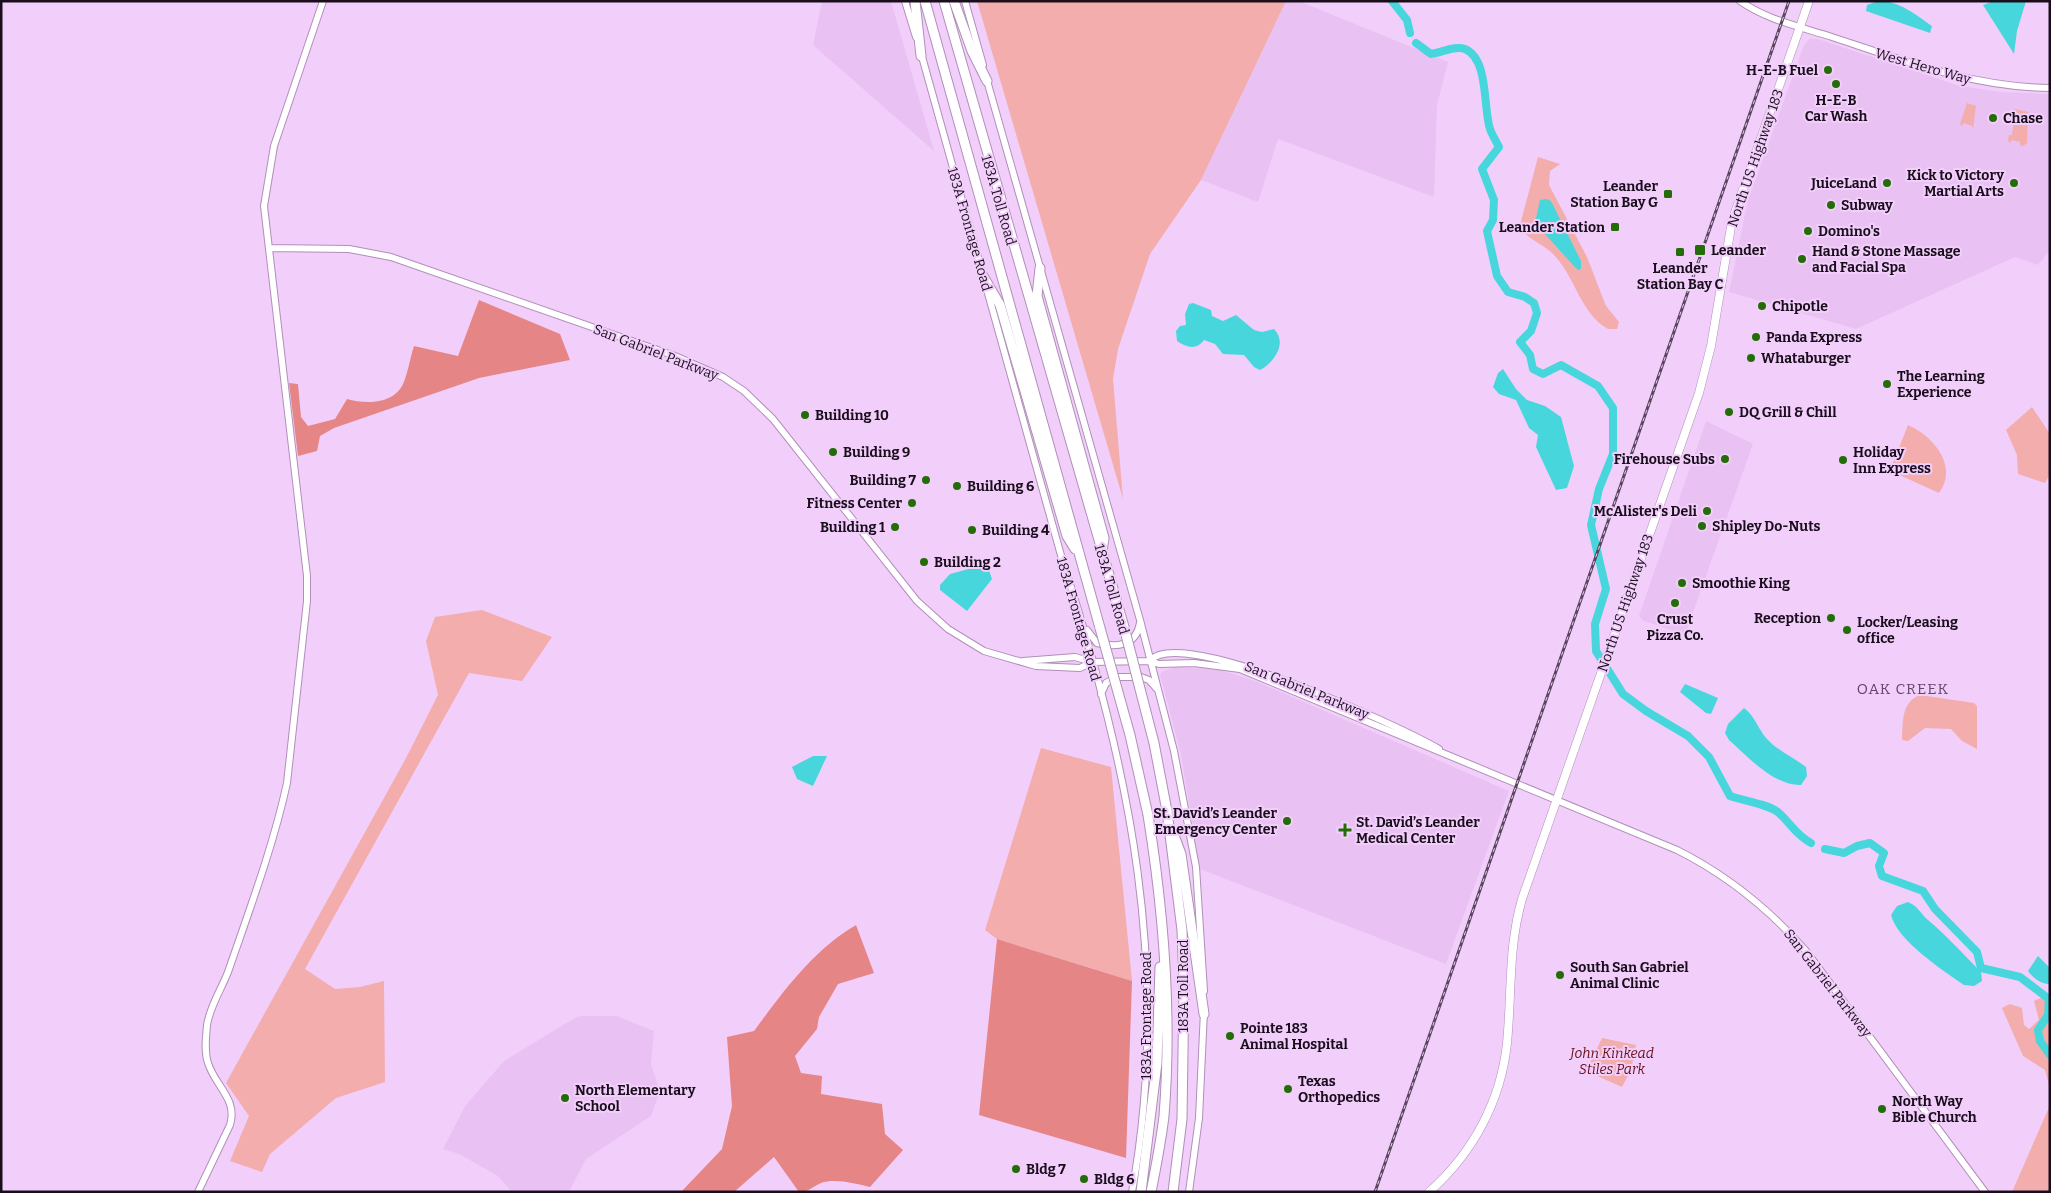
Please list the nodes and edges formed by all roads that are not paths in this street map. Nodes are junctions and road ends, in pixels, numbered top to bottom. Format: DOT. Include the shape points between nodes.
graph roads {
  1 [pos="323,1"];
  2 [pos="905,1"];
  3 [pos="915,1"];
  4 [pos="925,1"];
  5 [pos="944,1"];
  6 [pos="954,1"];
  7 [pos="965,1"];
  8 [pos="1740,1"];
  9 [pos="1809,1"];
  10 [pos="1800,27"];
  11 [pos="922,56"];
  12 [pos="988,82"];
  13 [pos="2050,88"];
  14 [pos="269,248"];
  15 [pos="1040,268"];
  16 [pos="983,276"];
  17 [pos="1102,553"];
  18 [pos="1080,558"];
  19 [pos="1140,620"];
  20 [pos="1084,625"];
  21 [pos="1023,661"];
  22 [pos="1150,661"];
  23 [pos="1092,662"];
  24 [pos="1158,690"];
  25 [pos="1101,694"];
  26 [pos="1458,759"];
  27 [pos="1556,799"];
  28 [pos="1169,825"];
  29 [pos="1161,914"];
  30 [pos="1204,1014"];
  31 [pos="198,1192"];
  32 [pos="1132,1192"];
  33 [pos="1140,1192"];
  34 [pos="1152,1192"];
  35 [pos="1173,1192"];
  36 [pos="1189,1192"];
  37 [pos="1430,1192"];
  38 [pos="1985,1192"];
  1 -- 14 [label="street" via="274,146 264,206"];
  2 -- 11 [label="street, 183A Frontage Road"];
  3 -- 11 [label="highway"];
  4 -- 18 [label="highway, 183A Toll Road"];
  5 -- 17 [label="highway, 183A Toll Road"];
  6 -- 12 [label="highway" via="972,51"];
  7 -- 12 [label="street"];
  8 -- 10 [label="street, West Hero Way"];
  9 -- 10 [label="main road, North US Highway 183"];
  10 -- 13 [label="street, West Hero Way" via="1958,78"];
  10 -- 27 [label="main road, North US Highway 183" via="1732,222 1711,346 1699,393"];
  11 -- 16 [label="street, 183A Frontage Road"];
  12 -- 15 [label="street"];
  14 -- 21 [label="street, San Gabriel Parkway" via="349,250 391,257 675,356 723,377 744,391 773,419 912,595 931,614 964,641 984,651"];
  14 -- 31 [label="street" via="306,568 307,601 282,805 207,1024 208,1064 228,1096 232,1116"];
  15 -- 17 [label="highway" via="1037,296 1104,538"];
  15 -- 19 [label="street"];
  16 -- 18 [label="highway" via="1000,305 1066,536"];
  16 -- 20 [label="street, 183A Frontage Road" via="1062,559"];
  17 -- 28 [label="highway, 183A Toll Road, bridge" via="1154,743"];
  18 -- 29 [label="highway, 183A Toll Road, bridge" via="1130,735 1148,815"];
  19 -- 20 [label="street" via="1136,638 1127,644 1097,642"];
  19 -- 22 [label="street"];
  20 -- 23 [label="street, 183A Frontage Road"];
  21 -- 23 [label="street, San Gabriel Parkway" via="1075,657"];
  21 -- 23 [label="street, San Gabriel Parkway" via="1044,667 1068,668 1080,668"];
  22 -- 23 [label="street, San Gabriel Parkway"];
  22 -- 24 [label="street"];
  22 -- 26 [label="street, San Gabriel Parkway" via="1240,669"];
  22 -- 26 [label="street, San Gabriel Parkway" via="1159,654 1180,653 1239,663 1410,732"];
  23 -- 25 [label="street, 183A Frontage Road"];
  24 -- 25 [label="street" via="1141,676 1117,677 1106,683"];
  24 -- 30 [label="street" via="1180,777 1196,867 1204,965"];
  25 -- 32 [label="street, 183A Frontage Road" via="1126,795 1144,919 1147,1054 1140,1144"];
  26 -- 27 [label="street, San Gabriel Parkway"];
  27 -- 37 [label="main road, North US Highway 183" via="1515,926 1507,1041 1499,1086 1472,1144"];
  27 -- 38 [label="street, San Gabriel Parkway" via="1677,850 1748,894 1806,951"];
  28 -- 30 [label="highway" via="1181,854"];
  28 -- 35 [label="highway, 183A Toll Road" via="1182,930 1184,984 1182,1119"];
  29 -- 33 [label="highway" via="1157,1063"];
  29 -- 34 [label="highway, 183A Toll Road" via="1166,984 1164,1116"];
  30 -- 36 [label="street" via="1199,1118"];
}
